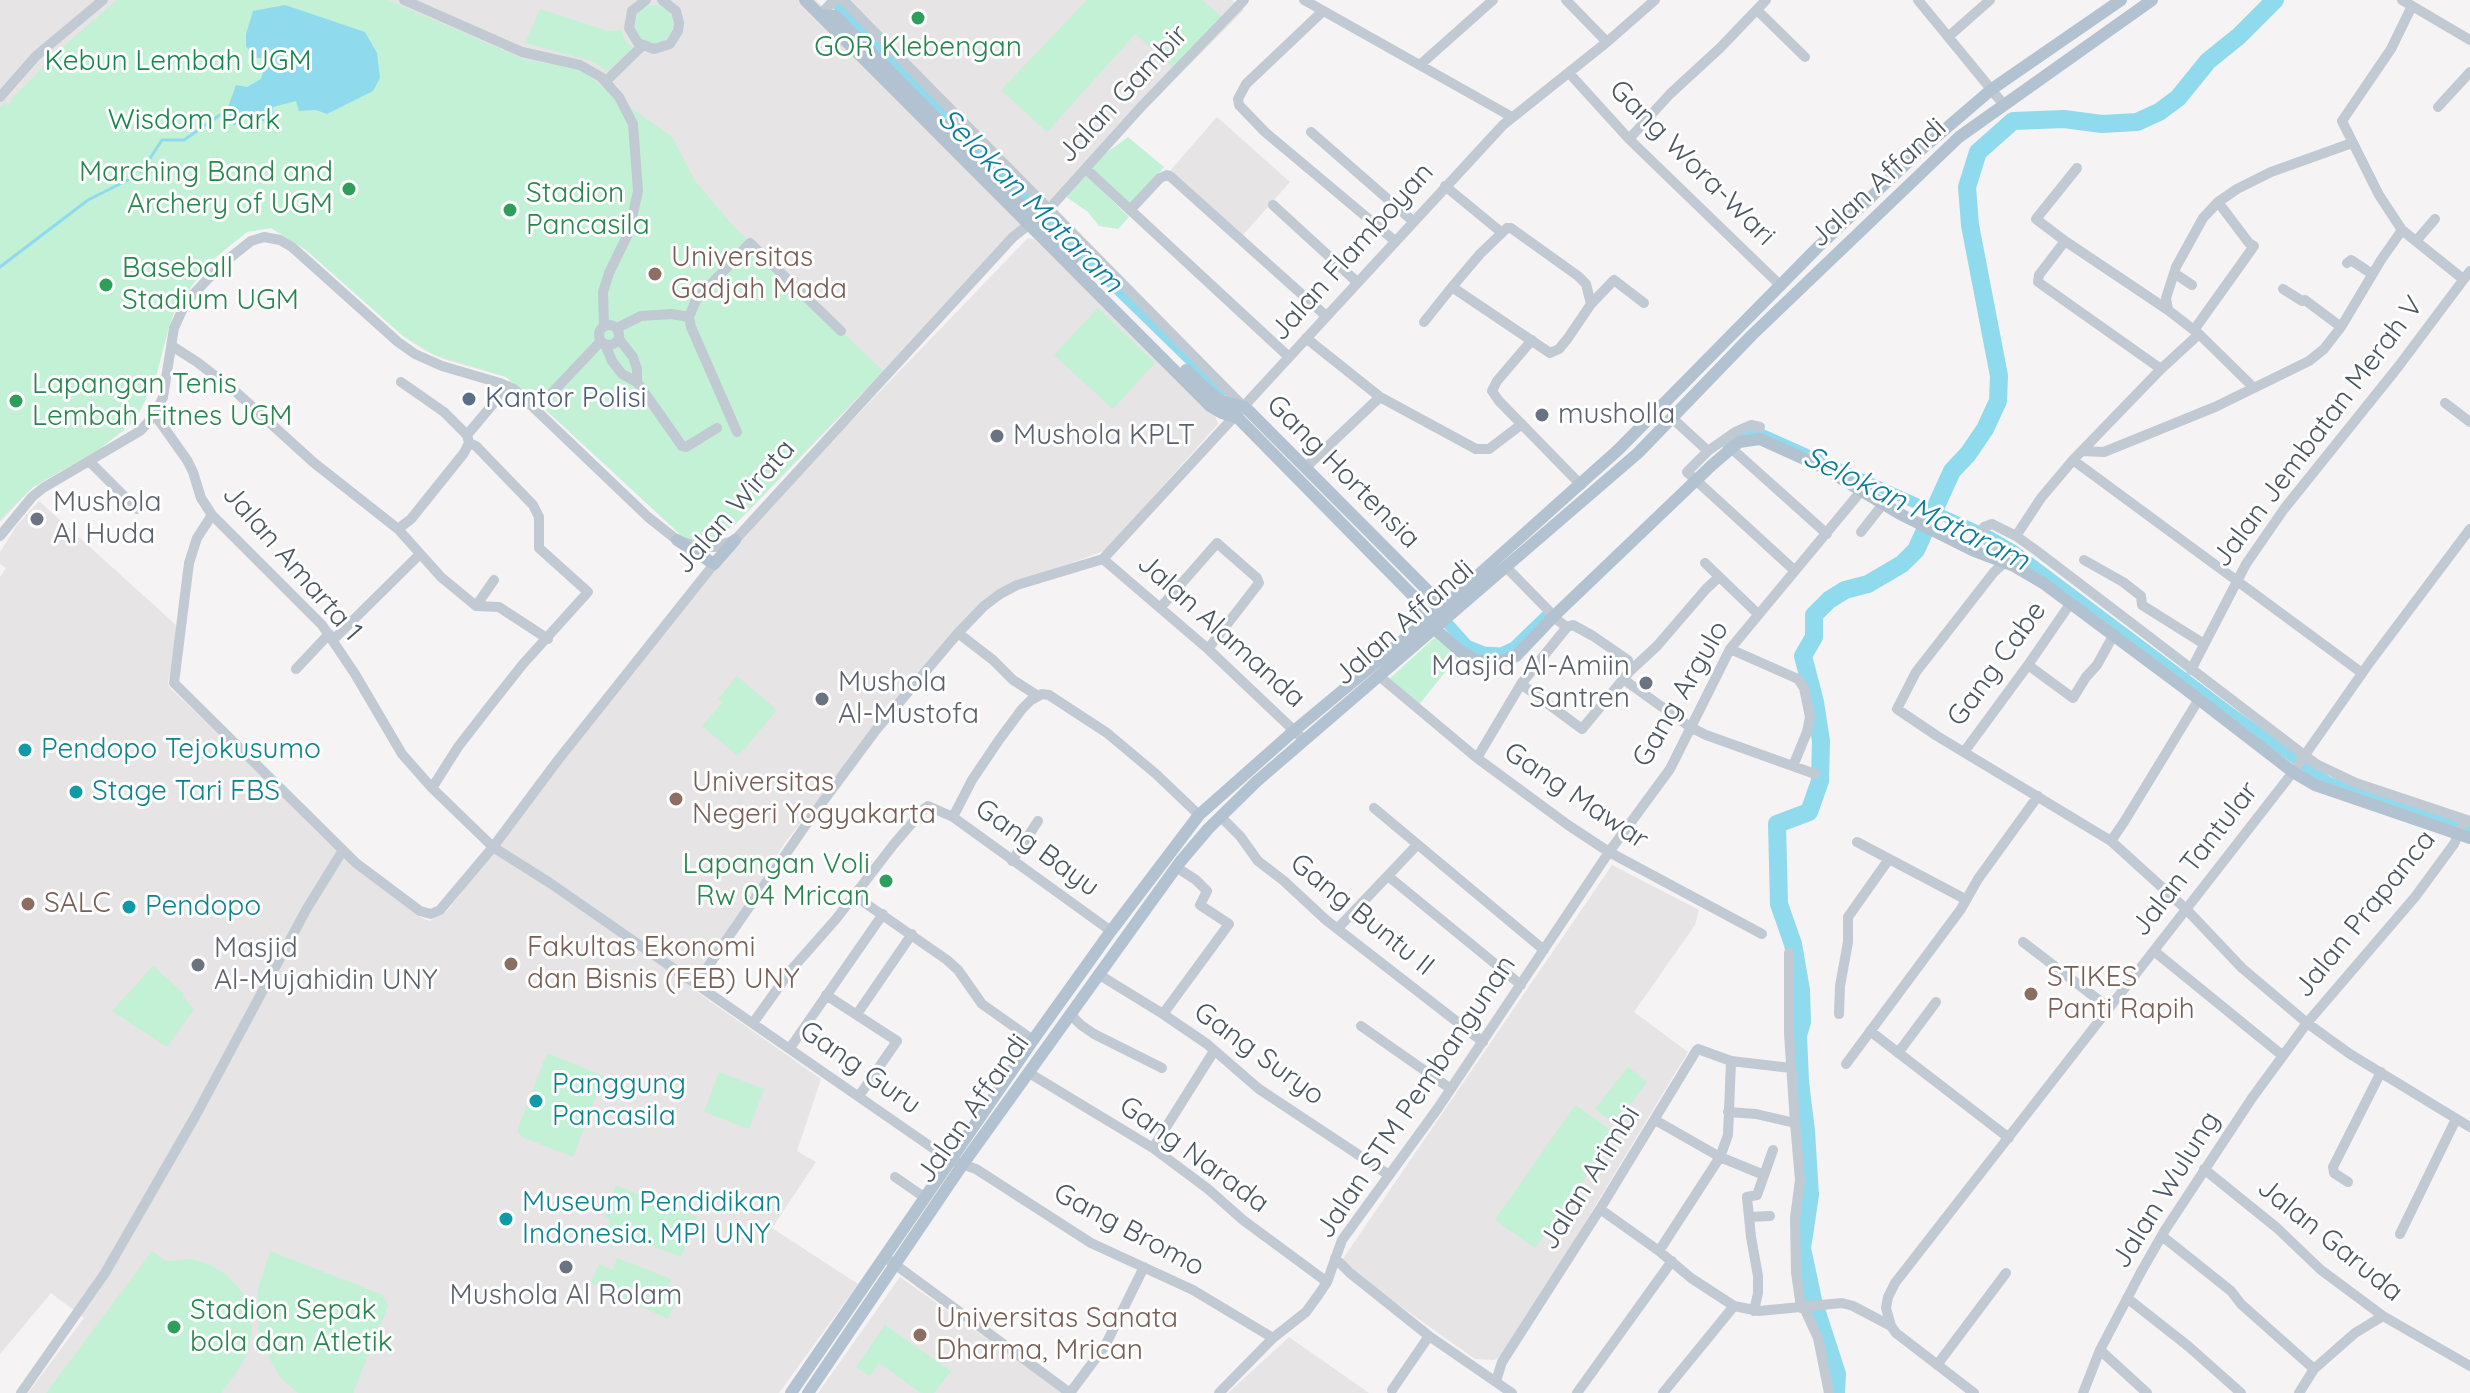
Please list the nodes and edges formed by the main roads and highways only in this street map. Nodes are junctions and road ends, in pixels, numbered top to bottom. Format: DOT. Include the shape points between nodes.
graph roads {
  1 [pos="805,0"];
  2 [pos="2121,0"];
  3 [pos="2152,0"];
  4 [pos="826,6"];
  5 [pos="1661,408"];
  6 [pos="1240,409"];
  7 [pos="1672,418"];
  8 [pos="677,540"];
  9 [pos="735,540"];
  10 [pos="1447,611"];
  11 [pos="1436,623"];
  12 [pos="2465,827"];
  13 [pos="1175,861"];
  14 [pos="956,1162"];
  15 [pos="889,1260"];
  16 [pos="791,1393"];
  17 [pos="808,1393"];
  1 -- 4 [label="main road"];
  2 -- 5 [label="main road, Jalan Affandi" via="1992,89 1922,149"];
  3 -- 7 [label="main road, Jalan Affandi" via="1959,137"];
  4 -- 6 [label="main road" via="1040,216 1210,406 1222,413"];
  5 -- 7 [label="main road"];
  5 -- 10 [label="main road, Jalan Affandi"];
  6 -- 10 [label="main road, Gang Hortensia" via="1306,467"];
  6 -- 11 [label="main road, Gang Hortensia"];
  7 -- 10 [label="main road, Jalan Affandi" via="1506,567"];
  8 -- 9 [label="main road, Jalan Wirata" via="714,564"];
  10 -- 11 [label="main road, Jalan Affandi"];
  11 -- 12 [label="main road, Gang Hortensia" via="1461,652 1476,660 1494,663 1516,656 1551,614 1693,478 1745,440 1764,440 2043,583 2199,699 2299,763 2325,790 2389,802"];
  11 -- 13 [label="main road, Jalan Affandi"];
  11 -- 13 [label="main road, Jalan Affandi" via="1295,730 1199,815"];
  13 -- 14 [label="main road, Jalan Affandi" via="1029,1073"];
  13 -- 14 [label="main road, Jalan Affandi" via="1111,931 1033,1040"];
  14 -- 15 [label="main road, Jalan Affandi"];
  14 -- 15 [label="main road, Jalan Affandi" via="924,1197"];
  15 -- 16 [label="main road, Jalan Affandi"];
  15 -- 17 [label="main road, Jalan Affandi"];
}
